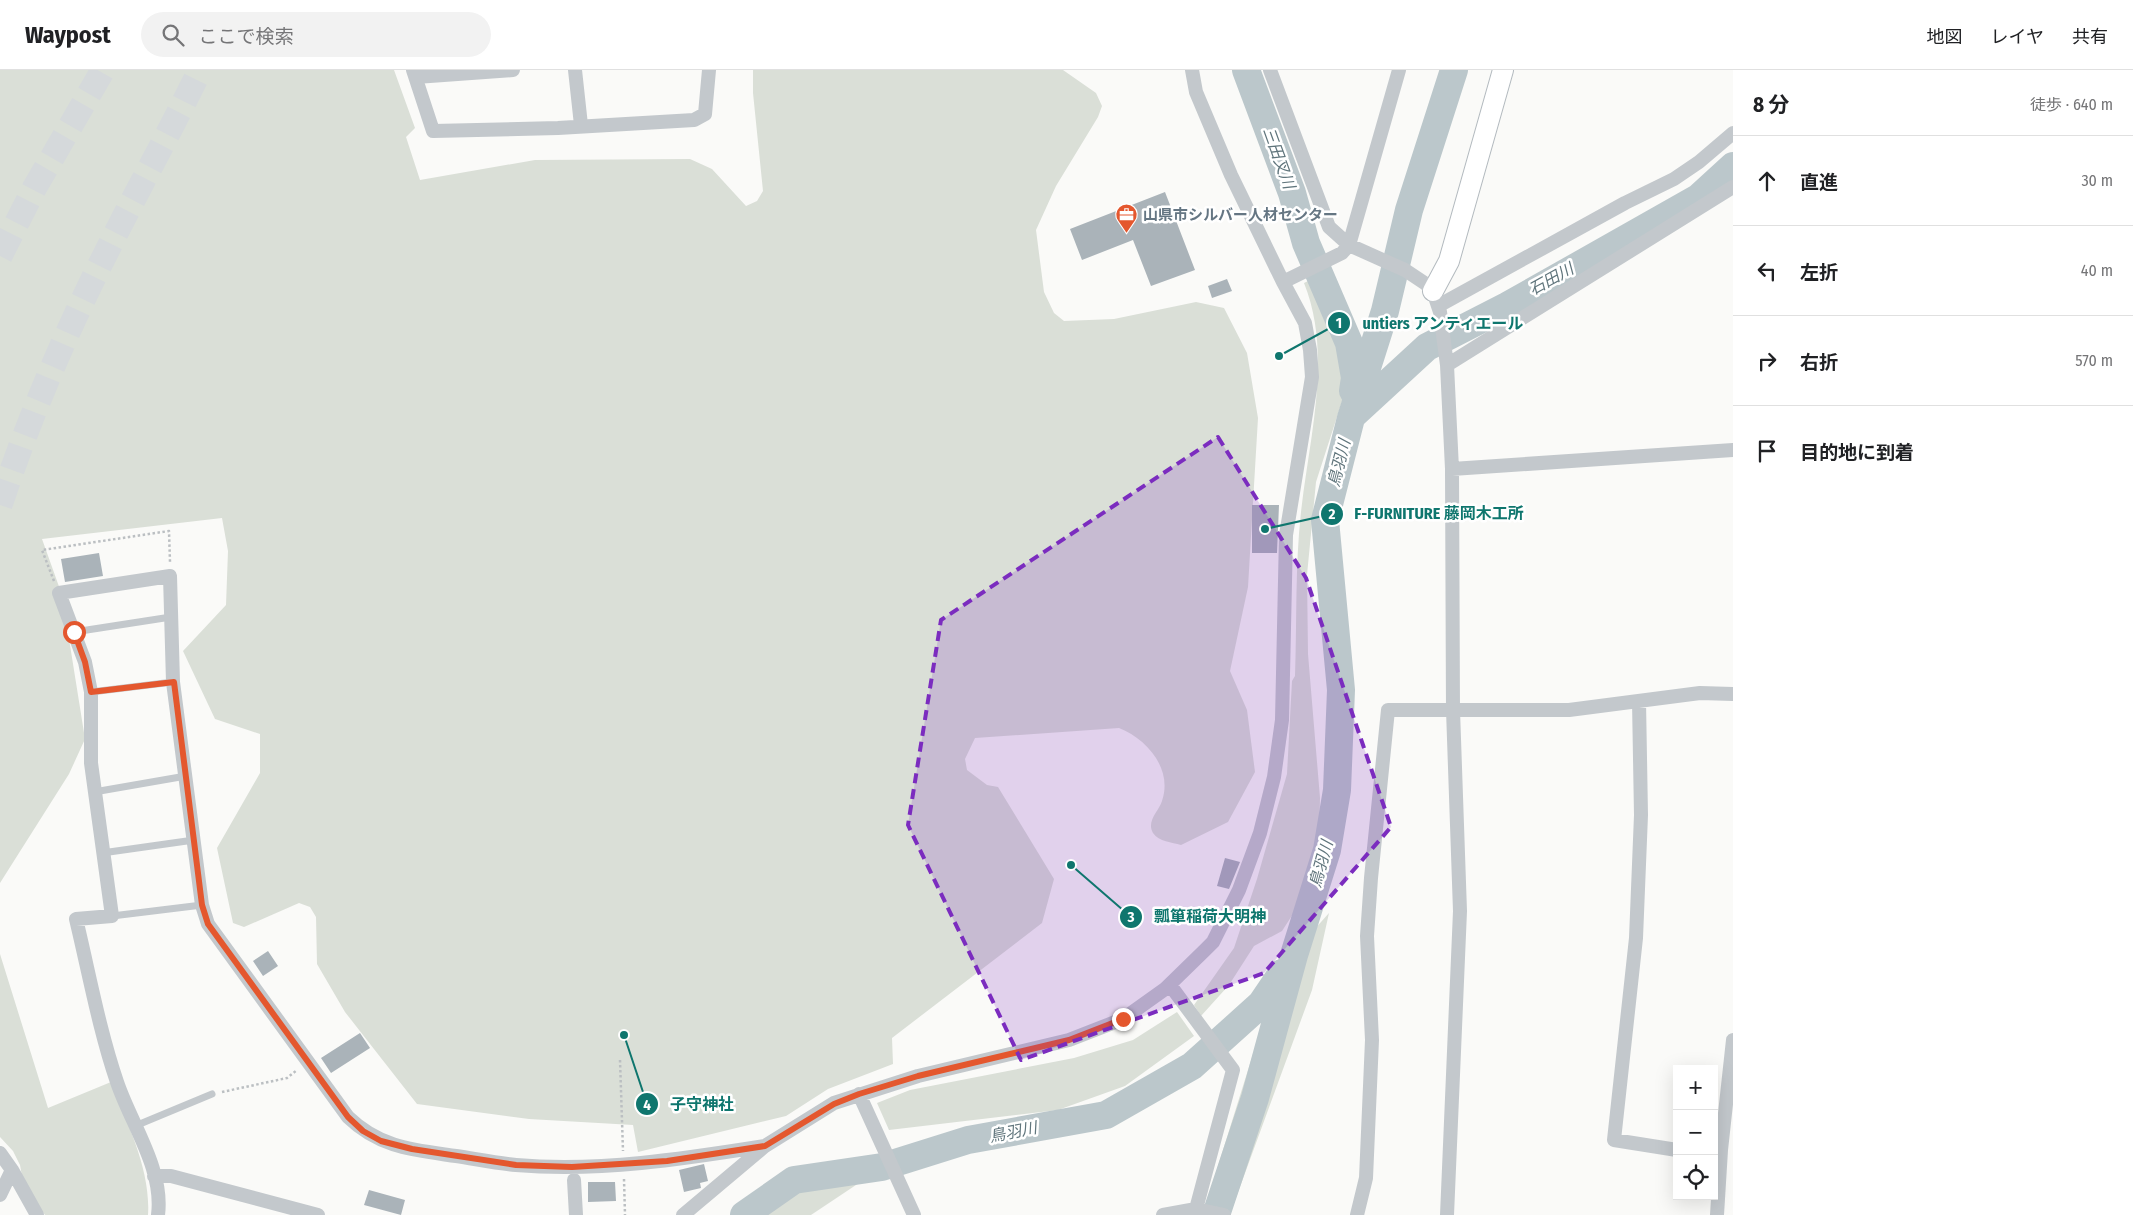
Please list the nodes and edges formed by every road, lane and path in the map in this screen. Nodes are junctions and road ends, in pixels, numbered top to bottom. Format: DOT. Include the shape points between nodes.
graph roads {
  1 [pos="513,70"];
  2 [pos="574,70"];
  3 [pos="709,70"];
  4 [pos="1192,70"];
  5 [pos="1270,70"];
  6 [pos="1399,70"];
  7 [pos="1503,70"];
  8 [pos="414,74"];
  9 [pos="581,125"];
  10 [pos="1733,132"];
  11 [pos="1731,190"];
  12 [pos="1345,249"];
  13 [pos="1286,280"];
  14 [pos="1434,298"];
  15 [pos="1446,361"];
  16 [pos="1733,450"];
  17 [pos="1452,469"];
  18 [pos="170,576"];
  19 [pos="59,594"];
  20 [pos="171,617"];
  21 [pos="74,632"];
  22 [pos="174,682"];
  23 [pos="91,692"];
  24 [pos="1733,694"];
  25 [pos="1639,701"];
  26 [pos="1453,710"];
  27 [pos="186,776"];
  28 [pos="94,792"];
  29 [pos="195,840"];
  30 [pos="102,853"];
  31 [pos="202,905"];
  32 [pos="112,916"];
  33 [pos="1170,985"];
  34 [pos="1733,1040"];
  35 [pos="620,1060"];
  36 [pos="308,1061"];
  37 [pos="212,1094"];
  38 [pos="860,1096"];
  39 [pos="135,1126"];
  40 [pos="765,1146"];
  41 [pos="1673,1149"];
  42 [pos="1723,1150"];
  43 [pos="0,1153"];
  44 [pos="624,1165"];
  45 [pos="12,1170"];
  46 [pos="154,1176"];
  47 [pos="574,1180"];
  48 [pos="0,1195"];
  49 [pos="1196,1208"];
  50 [pos="37,1215"];
  51 [pos="158,1215"];
  52 [pos="318,1215"];
  53 [pos="576,1215"];
  54 [pos="625,1215"];
  55 [pos="683,1215"];
  56 [pos="914,1215"];
  57 [pos="1163,1215"];
  58 [pos="1224,1215"];
  59 [pos="1357,1215"];
  60 [pos="1447,1215"];
  61 [pos="1717,1215"];
  1 -- 8 [label="street"];
  2 -- 9 [label="street"];
  3 -- 9 [label="street" via="705,114 694,120"];
  4 -- 13 [label="street" via="1204,110"];
  5 -- 12 [label="street" via="1329,227"];
  6 -- 12 [label="street"];
  7 -- 14 [label="street" via="1449,261"];
  8 -- 9 [label="street" via="433,131"];
  10 -- 14 [label="street" via="1674,179"];
  11 -- 15 [label="street"];
  12 -- 13 [label="street"];
  12 -- 14 [label="street" via="1364,251 1405,270"];
  13 -- 33 [label="street" via="1305,323 1312,378 1286,535 1282,720 1274,777 1260,833 1240,890 1213,942"];
  14 -- 15 [label="street"];
  15 -- 17 [label="street"];
  16 -- 17 [label="street"];
  17 -- 26 [label="street"];
  18 -- 19 [label="street"];
  18 -- 19 [label="path" via="168,531 42,550"];
  18 -- 20 [label="street"];
  19 -- 21 [label="street"];
  20 -- 21 [label="lane"];
  20 -- 22 [label="street"];
  21 -- 23 [label="street"];
  22 -- 23 [label="lane"];
  22 -- 27 [label="street"];
  23 -- 28 [label="street"];
  24 -- 25 [label="street" via="1700,693"];
  25 -- 26 [label="street" via="1569,710"];
  25 -- 41 [label="street" via="1641,815 1636,938 1614,1140"];
  26 -- 59 [label="street" via="1388,710 1370,888 1371,1050 1366,1178"];
  26 -- 60 [label="street" via="1460,911"];
  27 -- 28 [label="lane"];
  27 -- 29 [label="street"];
  28 -- 30 [label="street"];
  29 -- 30 [label="lane"];
  29 -- 31 [label="street"];
  30 -- 32 [label="street"];
  31 -- 32 [label="lane"];
  31 -- 36 [label="street" via="216,936"];
  32 -- 39 [label="street" via="76,919 117,1082"];
  33 -- 38 [label="street" via="1123,1019 1069,1040 918,1076"];
  33 -- 49 [label="street" via="1233,1070"];
  34 -- 42 [label="street"];
  35 -- 44 [label="path"];
  36 -- 37 [label="path" via="287,1078"];
  36 -- 44 [label="street" via="348,1117 381,1141 516,1165"];
  37 -- 39 [label="lane"];
  38 -- 40 [label="street" via="834,1104"];
  38 -- 56 [label="street"];
  39 -- 46 [label="street"];
  40 -- 44 [label="street"];
  40 -- 55 [label="street"];
  42 -- 61 [label="street"];
  43 -- 45 [label="street"];
  44 -- 54 [label="path"];
  45 -- 48 [label="street"];
  45 -- 50 [label="street"];
  46 -- 51 [label="street"];
  46 -- 52 [label="street" via="171,1176"];
  47 -- 53 [label="street"];
  49 -- 57 [label="street"];
  49 -- 58 [label="street"];
}
